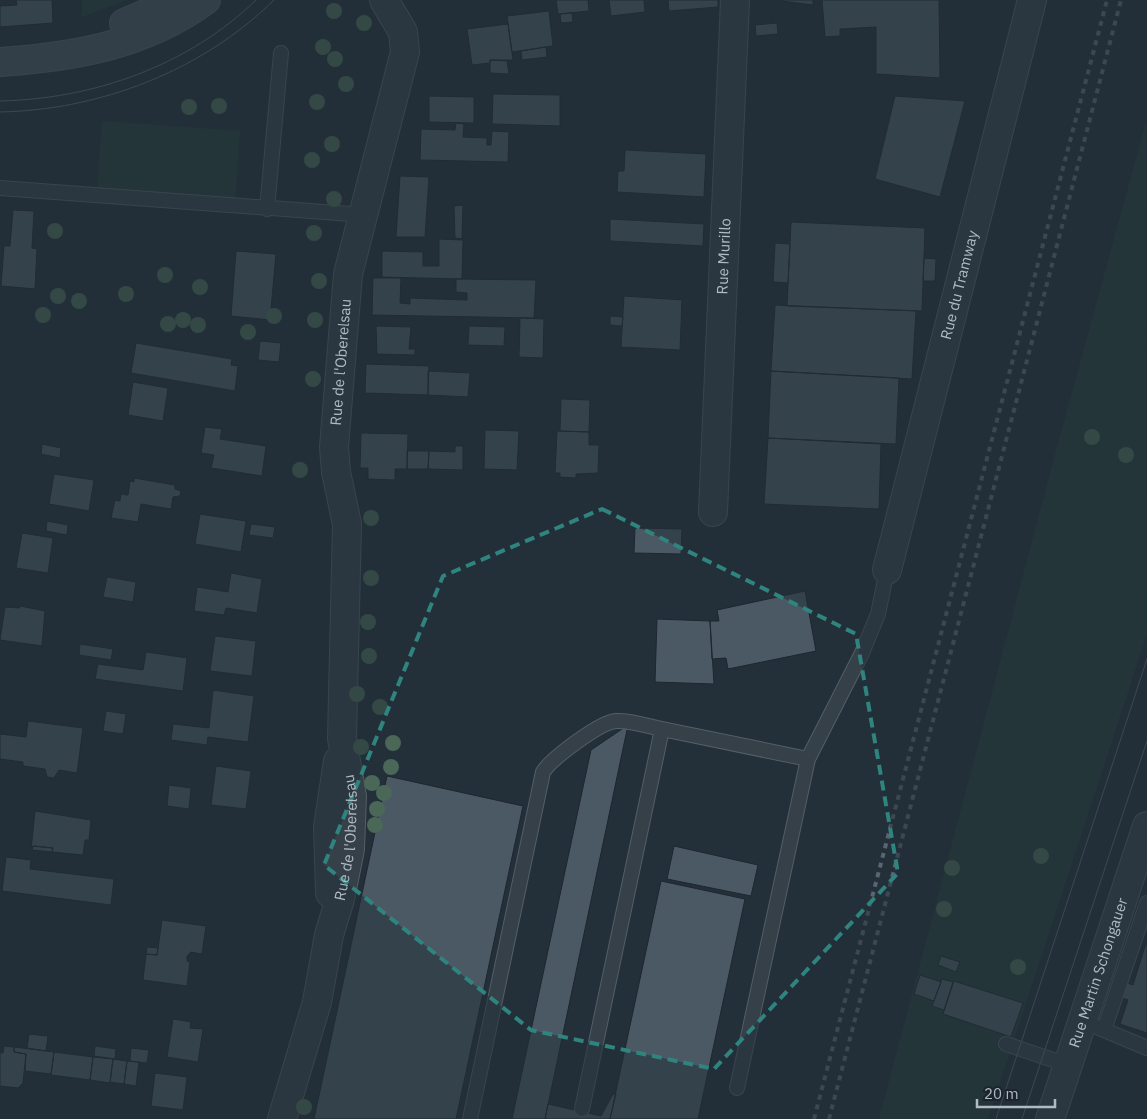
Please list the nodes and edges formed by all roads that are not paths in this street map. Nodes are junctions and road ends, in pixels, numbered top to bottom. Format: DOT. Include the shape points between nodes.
graph roads {
  1 [pos="169,0"];
  2 [pos="206,0"];
  3 [pos="384,0"];
  4 [pos="735,0"];
  5 [pos="1032,0"];
  6 [pos="281,52"];
  7 [pos="8,62"];
  8 [pos="0,188"];
  9 [pos="267,209"];
  10 [pos="364,216"];
  11 [pos="713,512"];
  12 [pos="888,570"];
  13 [pos="662,729"];
  14 [pos="808,759"];
  15 [pos="1147,826"];
  16 [pos="1147,903"];
  17 [pos="1094,1026"];
  18 [pos="1006,1044"];
  19 [pos="1147,1048"];
  20 [pos="1068,1065"];
  21 [pos="737,1088"];
  22 [pos="582,1109"];
  23 [pos="282,1119"];
  24 [pos="470,1119"];
  25 [pos="1050,1119"];
  1 -- 7 [label="main road" via="155,10 104,31"];
  2 -- 7 [label="main road" via="180,18 129,40 81,53"];
  3 -- 10 [label="street, Rue de l'Oberelsau" via="403,32 405,52"];
  4 -- 11 [label="street, Rue Murillo"];
  5 -- 12 [label="street, Rue du Tramway"];
  6 -- 9 [label="lane"];
  8 -- 9 [label="lane"];
  9 -- 10 [label="lane"];
  10 -- 23 [label="street, Rue de l'Oberelsau" via="348,274 334,447 347,524 342,738 328,827 329,935 317,1002"];
  12 -- 14 [label="lane" via="878,614 866,645"];
  13 -- 14 [label="lane"];
  13 -- 22 [label="lane"];
  13 -- 24 [label="lane" via="623,721 610,722 555,758 543,772"];
  14 -- 21 [label="lane"];
  15 -- 17 [label="street, Rue Martin Schongauer"];
  16 -- 17 [label="lane"];
  17 -- 19 [label="lane"];
  17 -- 20 [label="street, Rue Martin Schongauer"];
  18 -- 20 [label="lane"];
  20 -- 25 [label="street, Rue Martin Schongauer"];
}
